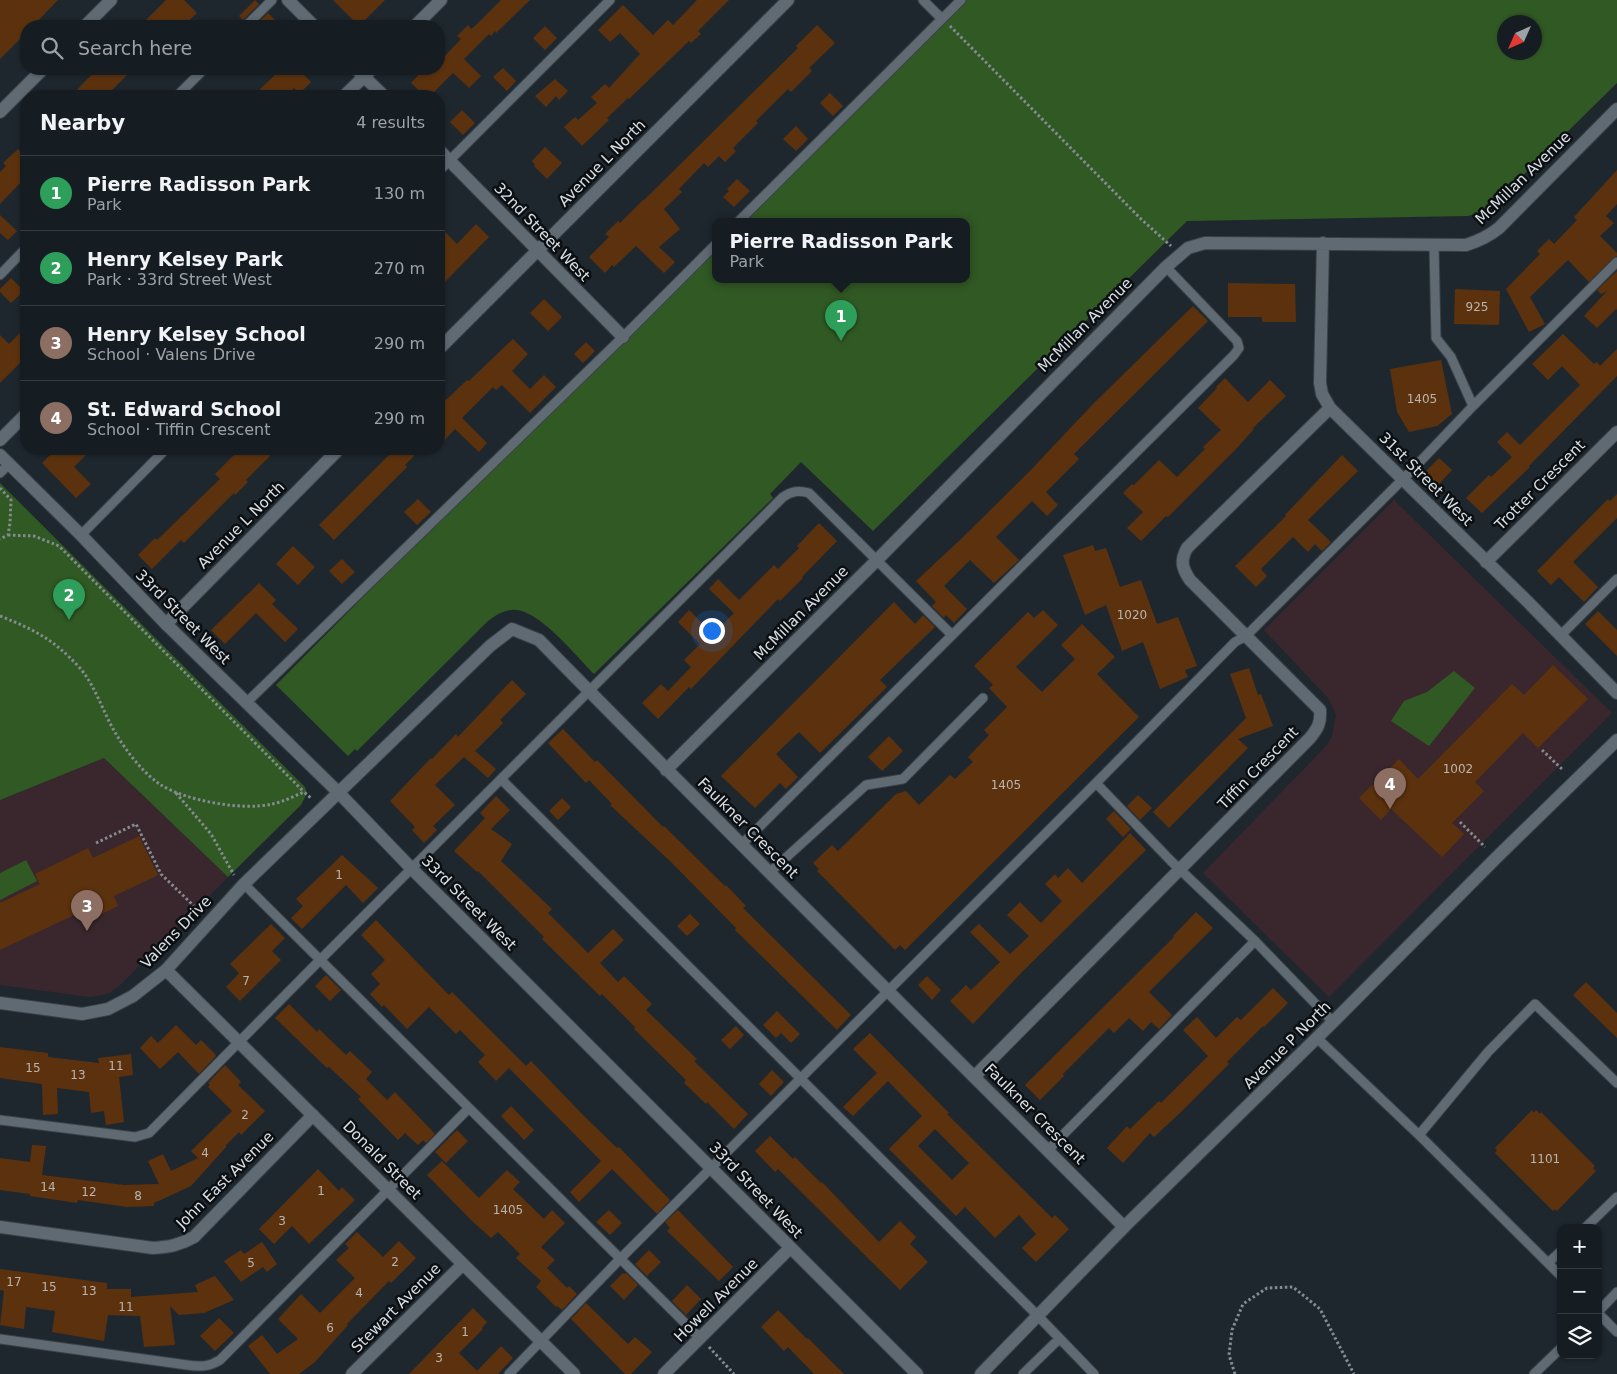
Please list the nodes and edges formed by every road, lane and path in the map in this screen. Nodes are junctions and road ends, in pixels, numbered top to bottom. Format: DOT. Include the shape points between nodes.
graph roads {
  1 [pos="111,0"];
  2 [pos="272,0"];
  3 [pos="288,0"];
  4 [pos="441,0"];
  5 [pos="610,0"];
  6 [pos="788,0"];
  7 [pos="923,0"];
  8 [pos="961,0"];
  9 [pos="942,19"];
  10 [pos="91,20"];
  11 [pos="252,20"];
  12 [pos="308,20"];
  13 [pos="421,20"];
  14 [pos="37,75"];
  15 [pos="198,75"];
  16 [pos="361,75"];
  17 [pos="367,75"];
  18 [pos="22,90"];
  19 [pos="182,90"];
  20 [pos="349,90"];
  21 [pos="379,90"];
  22 [pos="20,92"];
  23 [pos="1617,109"];
  24 [pos="0,112"];
  25 [pos="445,156"];
  26 [pos="449,160"];
  27 [pos="445,164"];
  28 [pos="742,218"];
  29 [pos="1323,243"];
  30 [pos="1434,245"];
  31 [pos="712,248"];
  32 [pos="537,250"];
  33 [pos="20,254"];
  34 [pos="1180,254"];
  35 [pos="1617,262"];
  36 [pos="1166,267"];
  37 [pos="0,274"];
  38 [pos="623,337"];
  39 [pos="445,343"];
  40 [pos="1473,406"];
  41 [pos="1330,408"];
  42 [pos="20,420"];
  43 [pos="1617,432"];
  44 [pos="0,440"];
  45 [pos="0,455"];
  46 [pos="160,455"];
  47 [pos="334,455"];
  48 [pos="10,464"];
  49 [pos="0,474"];
  50 [pos="1404,479"];
  51 [pos="0,488"];
  52 [pos="8,535"];
  53 [pos="81,535"];
  54 [pos="0,539"];
  55 [pos="877,560"];
  56 [pos="1486,562"];
  57 [pos="1617,579"];
  58 [pos="0,616"];
  59 [pos="166,624"];
  60 [pos="952,635"];
  61 [pos="1561,635"];
  62 [pos="1246,636"];
  63 [pos="589,690"];
  64 [pos="1617,693"];
  65 [pos="983,698"];
  66 [pos="246,703"];
  67 [pos="1617,740"];
  68 [pos="1542,750"];
  69 [pos="666,770"];
  70 [pos="1563,770"];
  71 [pos="501,780"];
  72 [pos="1096,783"];
  73 [pos="174,791"];
  74 [pos="304,792"];
  75 [pos="338,792"];
  76 [pos="320,808"];
  77 [pos="1460,822"];
  78 [pos="96,844"];
  79 [pos="741,845"];
  80 [pos="1485,847"];
  81 [pos="412,869"];
  82 [pos="1181,870"];
  83 [pos="770,873"];
  84 [pos="234,874"];
  85 [pos="244,884"];
  86 [pos="198,910"];
  87 [pos="1255,942"];
  88 [pos="320,960"];
  89 [pos="166,970"];
  90 [pos="889,990"];
  91 [pos="0,1003"];
  92 [pos="1333,1022"];
  93 [pos="1317,1038"];
  94 [pos="238,1042"];
  95 [pos="974,1076"];
  96 [pos="800,1079"];
  97 [pos="1617,1083"];
  98 [pos="468,1108"];
  99 [pos="313,1114"];
  100 [pos="0,1120"];
  101 [pos="1418,1135"];
  102 [pos="1048,1150"];
  103 [pos="712,1167"];
  104 [pos="388,1190"];
  105 [pos="1617,1197"];
  106 [pos="1589,1224"];
  107 [pos="0,1227"];
  108 [pos="1124,1227"];
  109 [pos="790,1248"];
  110 [pos="1557,1255"];
  111 [pos="620,1259"];
  112 [pos="1548,1263"];
  113 [pos="463,1264"];
  114 [pos="1557,1272"];
  115 [pos="1617,1292"];
  116 [pos="1602,1308"];
  117 [pos="1600,1314"];
  118 [pos="1038,1316"];
  119 [pos="1617,1332"];
  120 [pos="700,1338"];
  121 [pos="0,1339"];
  122 [pos="1059,1339"];
  123 [pos="541,1342"];
  124 [pos="712,1351"];
  125 [pos="1557,1352"];
  126 [pos="352,1374"];
  127 [pos="508,1374"];
  128 [pos="574,1374"];
  129 [pos="664,1374"];
  130 [pos="734,1374"];
  131 [pos="917,1374"];
  132 [pos="981,1374"];
  133 [pos="1023,1374"];
  134 [pos="1094,1374"];
  135 [pos="1235,1374"];
  136 [pos="1354,1374"];
  137 [pos="1534,1374"];
  1 -- 10 [label="street"];
  2 -- 11 [label="lane"];
  3 -- 12 [label="street"];
  4 -- 13 [label="street"];
  5 -- 26 [label="lane"];
  6 -- 32 [label="street, Avenue L North"];
  7 -- 9 [label="lane"];
  8 -- 9 [label="lane"];
  9 -- 28 [label="lane"];
  9 -- 34 [label="path"];
  14 -- 18 [label="street"];
  15 -- 19 [label="lane"];
  16 -- 20 [label="street"];
  17 -- 21 [label="street"];
  22 -- 24 [label="street"];
  23 -- 30 [label="street, McMillan Avenue" via="1499,228 1466,245"];
  25 -- 26 [label="street, 32nd Street West"];
  26 -- 27 [label="lane"];
  26 -- 32 [label="street, 32nd Street West"];
  29 -- 30 [label="street, McMillan Avenue"];
  29 -- 34 [label="street, McMillan Avenue" via="1205,243"];
  29 -- 41 [label="street, 31st Street West" via="1320,383"];
  30 -- 40 [label="lane" via="1436,338 1452,357"];
  31 -- 38 [label="lane"];
  32 -- 38 [label="street, 32nd Street West"];
  32 -- 39 [label="street, Avenue L North"];
  33 -- 37 [label="lane"];
  34 -- 36 [label="street, McMillan Avenue"];
  35 -- 40 [label="lane"];
  36 -- 55 [label="street, McMillan Avenue"];
  36 -- 60 [label="lane" via="1237,340 1239,348"];
  38 -- 66 [label="lane"];
  40 -- 50 [label="lane"];
  41 -- 50 [label="street, 31st Street West"];
  41 -- 62 [label="street, Tiffin Crescent" via="1182,556 1182,568 1190,580"];
  42 -- 44 [label="street"];
  43 -- 56 [label="street, Trotter Crescent"];
  45 -- 48 [label="street, 33rd Street West"];
  46 -- 53 [label="lane"];
  47 -- 59 [label="street, Avenue L North"];
  48 -- 49 [label="lane"];
  48 -- 53 [label="street, 33rd Street West"];
  50 -- 56 [label="street, 31st Street West"];
  50 -- 62 [label="lane"];
  51 -- 52 [label="path" via="11,500"];
  52 -- 54 [label="path"];
  52 -- 74 [label="path" via="34,536 59,546"];
  53 -- 59 [label="street, 33rd Street West"];
  55 -- 60 [label="lane"];
  55 -- 63 [label="lane" via="809,493 789,493"];
  55 -- 69 [label="street, McMillan Avenue"];
  56 -- 61 [label="street, 31st Street West"];
  57 -- 61 [label="lane"];
  58 -- 73 [label="path" via="55,643 80,669 136,762 161,785"];
  59 -- 66 [label="street, 33rd Street West"];
  60 -- 79 [label="lane"];
  61 -- 64 [label="street, 31st Street West"];
  62 -- 72 [label="lane" via="1236,642"];
  62 -- 82 [label="street, Tiffin Crescent" via="1320,710 1321,721 1310,738"];
  63 -- 69 [label="street, Faulkner Crescent"];
  63 -- 71 [label="lane"];
  63 -- 75 [label="street, Faulkner Crescent" via="539,640 512,629 490,646"];
  65 -- 83 [label="lane" via="903,779 866,785"];
  66 -- 75 [label="street, 33rd Street West"];
  67 -- 92 [label="street, Avenue P North"];
  68 -- 70 [label="path"];
  69 -- 79 [label="street, Faulkner Crescent"];
  71 -- 81 [label="lane"];
  71 -- 96 [label="lane"];
  72 -- 82 [label="lane"];
  72 -- 90 [label="lane"];
  73 -- 74 [label="path" via="235,806 272,804"];
  73 -- 84 [label="path" via="211,834"];
  74 -- 76 [label="path"];
  75 -- 76 [label="street, Valens Drive"];
  75 -- 81 [label="street, 33rd Street West"];
  76 -- 85 [label="street, Valens Drive"];
  77 -- 80 [label="path"];
  78 -- 86 [label="path" via="136,824 161,874"];
  79 -- 83 [label="street, Faulkner Crescent"];
  81 -- 88 [label="lane"];
  81 -- 103 [label="street, 33rd Street West"];
  82 -- 87 [label="lane"];
  82 -- 95 [label="street, Tiffin Crescent"];
  83 -- 90 [label="street, Faulkner Crescent"];
  85 -- 88 [label="lane"];
  85 -- 89 [label="street, Valens Drive"];
  87 -- 92 [label="lane"];
  87 -- 102 [label="lane"];
  88 -- 94 [label="lane"];
  88 -- 98 [label="lane"];
  89 -- 91 [label="street, Valens Drive" via="121,1004 96,1013"];
  89 -- 94 [label="street, Donald Street"];
  90 -- 95 [label="street, Faulkner Crescent"];
  90 -- 96 [label="lane"];
  92 -- 93 [label="street, Avenue P North"];
  93 -- 101 [label="lane"];
  93 -- 108 [label="street, Avenue P North"];
  94 -- 99 [label="street, Donald Street"];
  94 -- 100 [label="lane" via="155,1129 142,1136"];
  95 -- 102 [label="street, Faulkner Crescent"];
  96 -- 103 [label="lane"];
  96 -- 118 [label="lane"];
  97 -- 101 [label="lane" via="1535,1004 1488,1052"];
  98 -- 104 [label="lane"];
  98 -- 111 [label="lane"];
  99 -- 104 [label="street, Donald Street"];
  99 -- 107 [label="street, John East Avenue" via="194,1237 182,1244 153,1248"];
  101 -- 112 [label="lane"];
  102 -- 108 [label="street, Faulkner Crescent"];
  103 -- 109 [label="street, 33rd Street West"];
  103 -- 111 [label="lane"];
  104 -- 113 [label="street, Donald Street"];
  104 -- 121 [label="lane" via="212,1364 187,1365"];
  105 -- 106 [label="lane"];
  108 -- 118 [label="street, Avenue P North"];
  109 -- 120 [label="street, Howell Avenue"];
  109 -- 131 [label="street, 33rd Street West"];
  110 -- 112 [label="lane"];
  111 -- 120 [label="lane"];
  111 -- 123 [label="lane"];
  112 -- 114 [label="lane"];
  113 -- 123 [label="street, Donald Street"];
  113 -- 126 [label="street, Stewart Avenue"];
  115 -- 116 [label="lane"];
  117 -- 119 [label="lane"];
  118 -- 122 [label="lane"];
  118 -- 132 [label="street, Avenue P North"];
  120 -- 129 [label="street, Howell Avenue"];
  122 -- 133 [label="lane"];
  122 -- 134 [label="lane"];
  123 -- 127 [label="lane"];
  123 -- 128 [label="street, Donald Street"];
  124 -- 130 [label="path"];
  125 -- 137 [label="lane"];
  135 -- 136 [label="path" via="1229,1355 1232,1330 1243,1304 1266,1288 1292,1288 1320,1309"];
}
